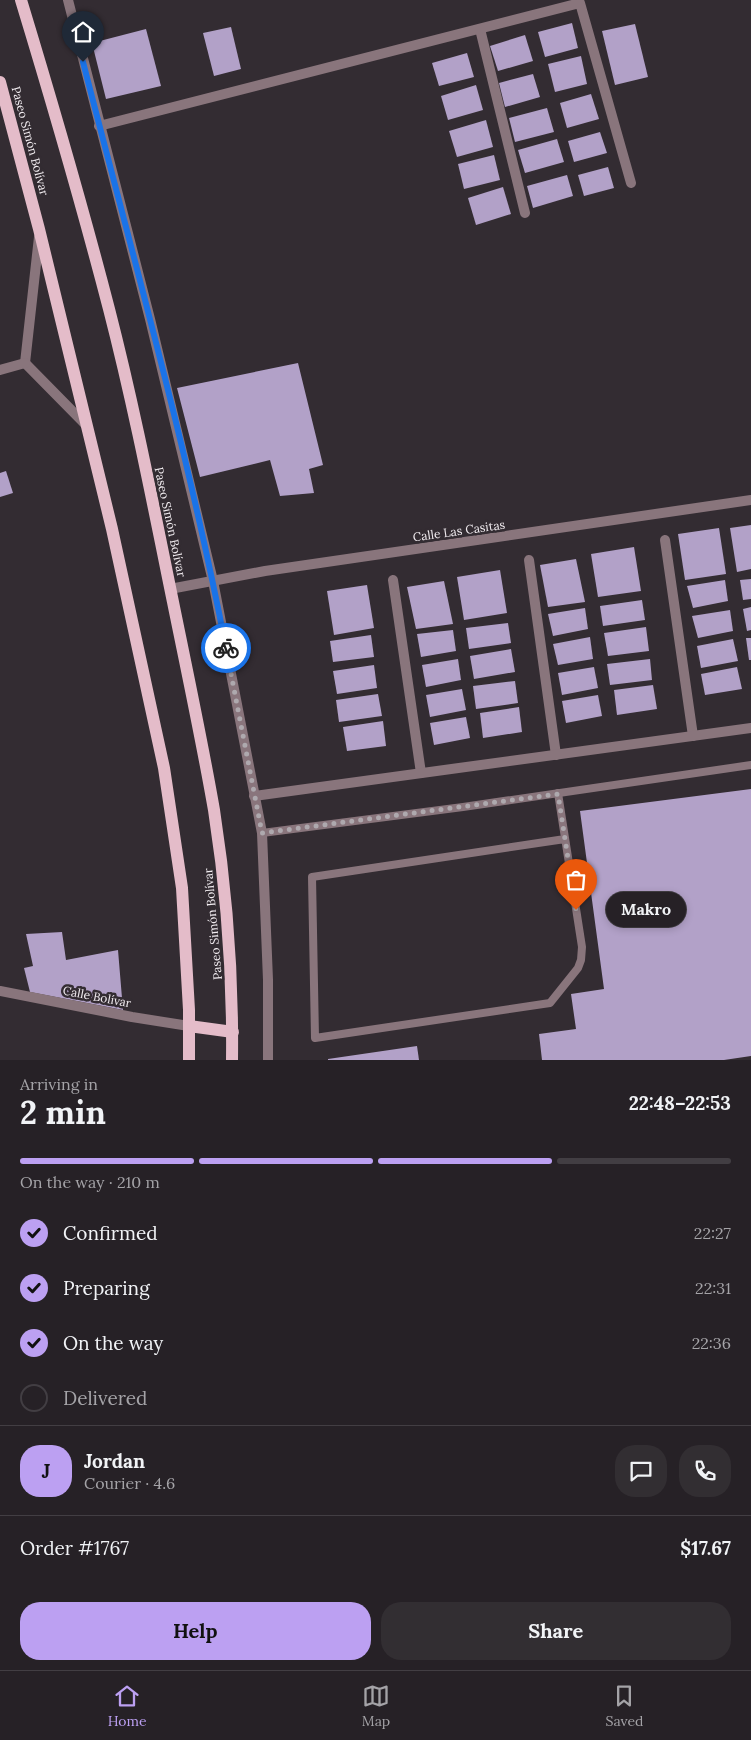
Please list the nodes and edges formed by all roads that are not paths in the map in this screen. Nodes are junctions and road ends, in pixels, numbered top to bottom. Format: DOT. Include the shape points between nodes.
graph roads {
  1 [pos="21,0"];
  2 [pos="68,0"];
  3 [pos="480,29"];
  4 [pos="0,82"];
  5 [pos="100,126"];
  6 [pos="630,183"];
  7 [pos="525,214"];
  8 [pos="40,229"];
  9 [pos="25,363"];
  10 [pos="0,370"];
  11 [pos="87,426"];
  12 [pos="751,500"];
  13 [pos="665,540"];
  14 [pos="529,560"];
  15 [pos="393,580"];
  16 [pos="213,581"];
  17 [pos="170,589"];
  18 [pos="751,728"];
  19 [pos="693,736"];
  20 [pos="556,755"];
  21 [pos="751,766"];
  22 [pos="421,773"];
  23 [pos="558,794"];
  24 [pos="254,796"];
  25 [pos="262,833"];
  26 [pos="565,839"];
  27 [pos="0,991"];
  28 [pos="189,1026"];
  29 [pos="232,1032"];
  30 [pos="188,1060"];
  31 [pos="232,1060"];
  32 [pos="268,1060"];
  1 -- 17 [label="main road, Paseo Simón Bolívar" via="109,310"];
  2 -- 5 [label="street"];
  3 -- 5 [label="street"];
  3 -- 6 [label="street" via="580,3"];
  3 -- 7 [label="street"];
  4 -- 8 [label="main road, Paseo Simón Bolívar"];
  5 -- 16 [label="street"];
  8 -- 9 [label="street"];
  8 -- 11 [label="main road, Paseo Simón Bolívar"];
  9 -- 10 [label="street"];
  9 -- 11 [label="street"];
  11 -- 28 [label="main road, Paseo Simón Bolívar" via="164,768 182,888"];
  12 -- 16 [label="street, Calle Las Casitas"];
  13 -- 19 [label="street"];
  14 -- 20 [label="street"];
  15 -- 22 [label="street"];
  16 -- 17 [label="street, Calle Las Casitas"];
  16 -- 24 [label="street"];
  17 -- 29 [label="main road, Paseo Simón Bolívar" via="214,811 227,914"];
  18 -- 19 [label="street"];
  19 -- 20 [label="street"];
  20 -- 22 [label="street"];
  21 -- 23 [label="lane"];
  22 -- 24 [label="street"];
  23 -- 25 [label="lane"];
  23 -- 26 [label="lane"];
  24 -- 25 [label="street"];
  25 -- 32 [label="street"];
  26 -- 26 [label="lane" via="582,947 581,960 550,1003 316,1038 312,877"];
  27 -- 28 [label="street, Calle Bolívar"];
  28 -- 29 [label="main road"];
  28 -- 30 [label="main road, Paseo Simón Bolívar"];
  29 -- 31 [label="main road, Paseo Simón Bolívar"];
}
